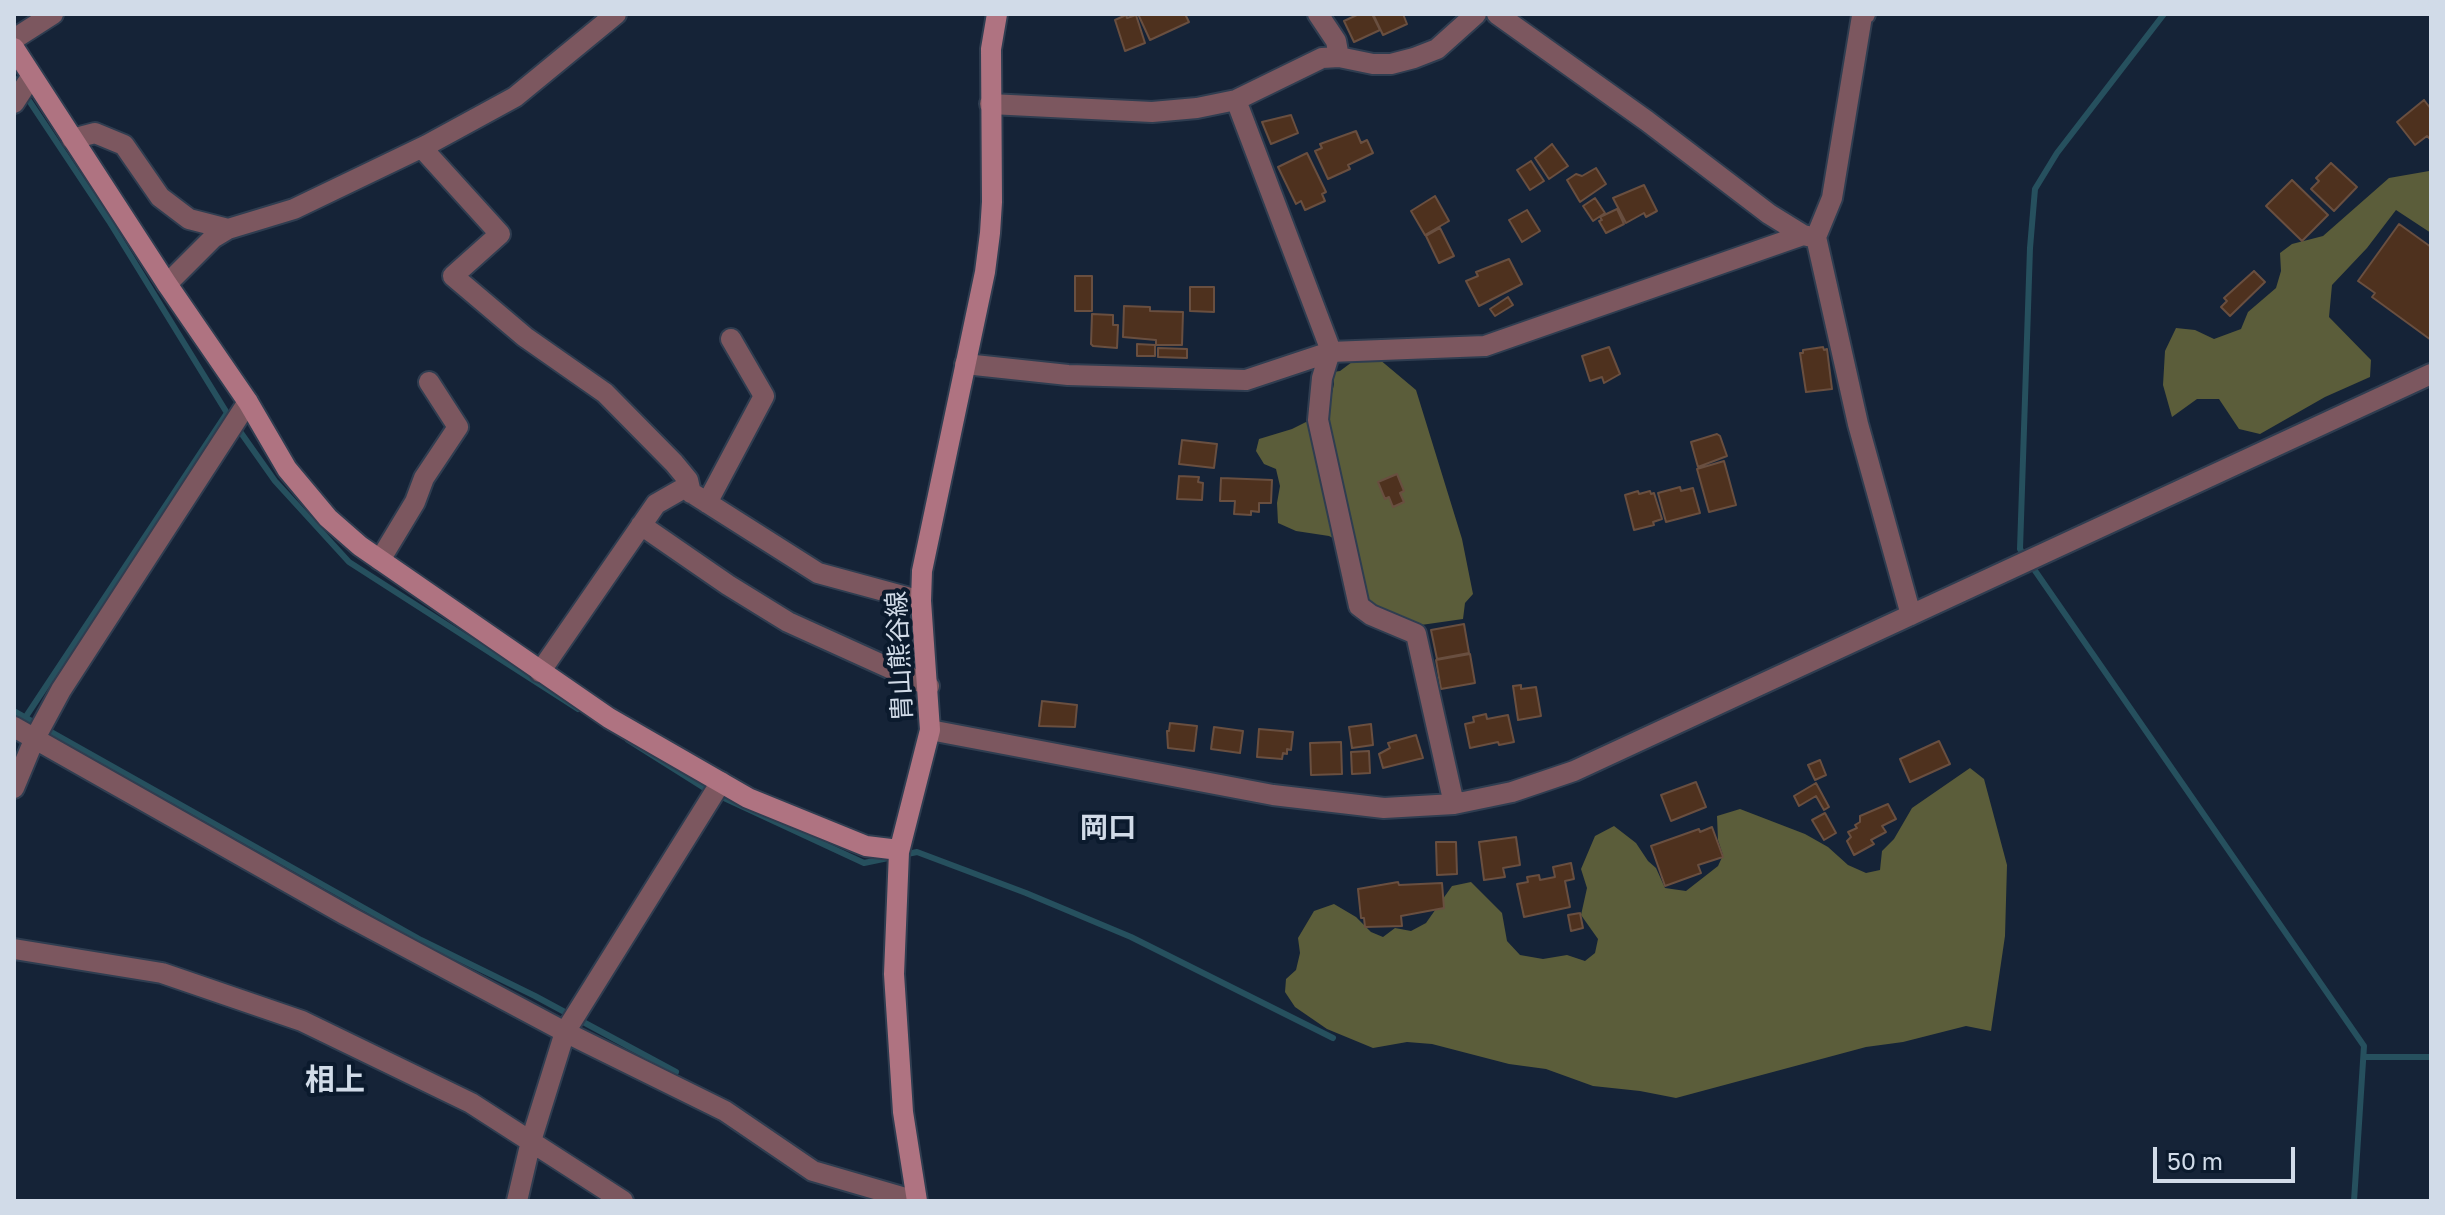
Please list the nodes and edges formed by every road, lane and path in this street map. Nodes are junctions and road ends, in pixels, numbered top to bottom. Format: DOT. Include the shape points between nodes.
graph roads {
  1 [pos="53,14"];
  2 [pos="616,14"];
  3 [pos="997,14"];
  4 [pos="1318,14"];
  5 [pos="1476,14"];
  6 [pos="1497,14"];
  7 [pos="1865,14"];
  8 [pos="14,39"];
  9 [pos="14,48"];
  10 [pos="1339,57"];
  11 [pos="31,77"];
  12 [pos="1236,100"];
  13 [pos="14,103"];
  14 [pos="990,104"];
  15 [pos="72,139"];
  16 [pos="422,148"];
  17 [pos="228,229"];
  18 [pos="1809,236"];
  19 [pos="167,284"];
  20 [pos="731,339"];
  21 [pos="1330,352"];
  22 [pos="965,364"];
  23 [pos="2431,374"];
  24 [pos="429,382"];
  25 [pos="248,402"];
  26 [pos="699,498"];
  27 [pos="641,525"];
  28 [pos="380,560"];
  29 [pos="921,601"];
  30 [pos="1911,615"];
  31 [pos="540,672"];
  32 [pos="929,686"];
  33 [pos="14,727"];
  34 [pos="930,730"];
  35 [pos="34,740"];
  36 [pos="721,782"];
  37 [pos="14,788"];
  38 [pos="1454,804"];
  39 [pos="899,858"];
  40 [pos="14,949"];
  41 [pos="565,1032"];
  42 [pos="531,1141"];
  43 [pos="517,1201"];
  44 [pos="623,1201"];
  45 [pos="917,1201"];
  1 -- 8 [label="street"];
  2 -- 16 [label="street" via="515,97"];
  3 -- 14 [label="street, 胄山熊谷線"];
  4 -- 10 [label="street" via="1336,41"];
  5 -- 10 [label="street" via="1437,49 1414,58 1373,64"];
  6 -- 18 [label="street" via="1769,214"];
  7 -- 18 [label="street" via="1832,198"];
  9 -- 11 [label="street"];
  10 -- 12 [label="street" via="1322,58"];
  11 -- 13 [label="street"];
  11 -- 15 [label="street"];
  12 -- 14 [label="street" via="1152,112"];
  12 -- 21 [label="street"];
  14 -- 22 [label="street, 胄山熊谷線" via="990,233"];
  15 -- 17 [label="street" via="95,133 124,145 160,197 189,219"];
  15 -- 19 [label="street"];
  16 -- 17 [label="street" via="294,209"];
  16 -- 26 [label="street" via="500,234 453,276 525,337 605,393 674,463"];
  17 -- 19 [label="street"];
  18 -- 21 [label="street" via="1485,346"];
  18 -- 30 [label="street"];
  19 -- 25 [label="street"];
  20 -- 26 [label="street" via="764,396"];
  21 -- 22 [label="street" via="1246,380 1068,375"];
  21 -- 38 [label="street" via="1318,420 1359,606 1416,634"];
  22 -- 29 [label="street, 胄山熊谷線" via="928,540"];
  23 -- 30 [label="street"];
  24 -- 28 [label="street" via="458,427"];
  25 -- 28 [label="street" via="307,494"];
  25 -- 35 [label="street"];
  26 -- 27 [label="street" via="684,488 656,504"];
  26 -- 29 [label="street" via="818,573"];
  27 -- 31 [label="street"];
  27 -- 32 [label="street" via="788,622"];
  28 -- 31 [label="street"];
  29 -- 32 [label="street, 胄山熊谷線"];
  30 -- 38 [label="street" via="1574,771"];
  31 -- 36 [label="street"];
  32 -- 34 [label="street, 胄山熊谷線"];
  33 -- 35 [label="street"];
  34 -- 38 [label="street" via="1273,795 1384,808"];
  34 -- 39 [label="street, 胄山熊谷線"];
  35 -- 37 [label="street"];
  35 -- 41 [label="street"];
  36 -- 39 [label="street" via="748,798"];
  36 -- 41 [label="street"];
  39 -- 45 [label="street, 胄山熊谷線" via="894,974 903,1112"];
  40 -- 42 [label="street" via="162,973 289,1016 471,1103"];
  41 -- 42 [label="street"];
  41 -- 45 [label="street" via="725,1111 813,1171"];
  42 -- 43 [label="street"];
  42 -- 44 [label="street"];
}
